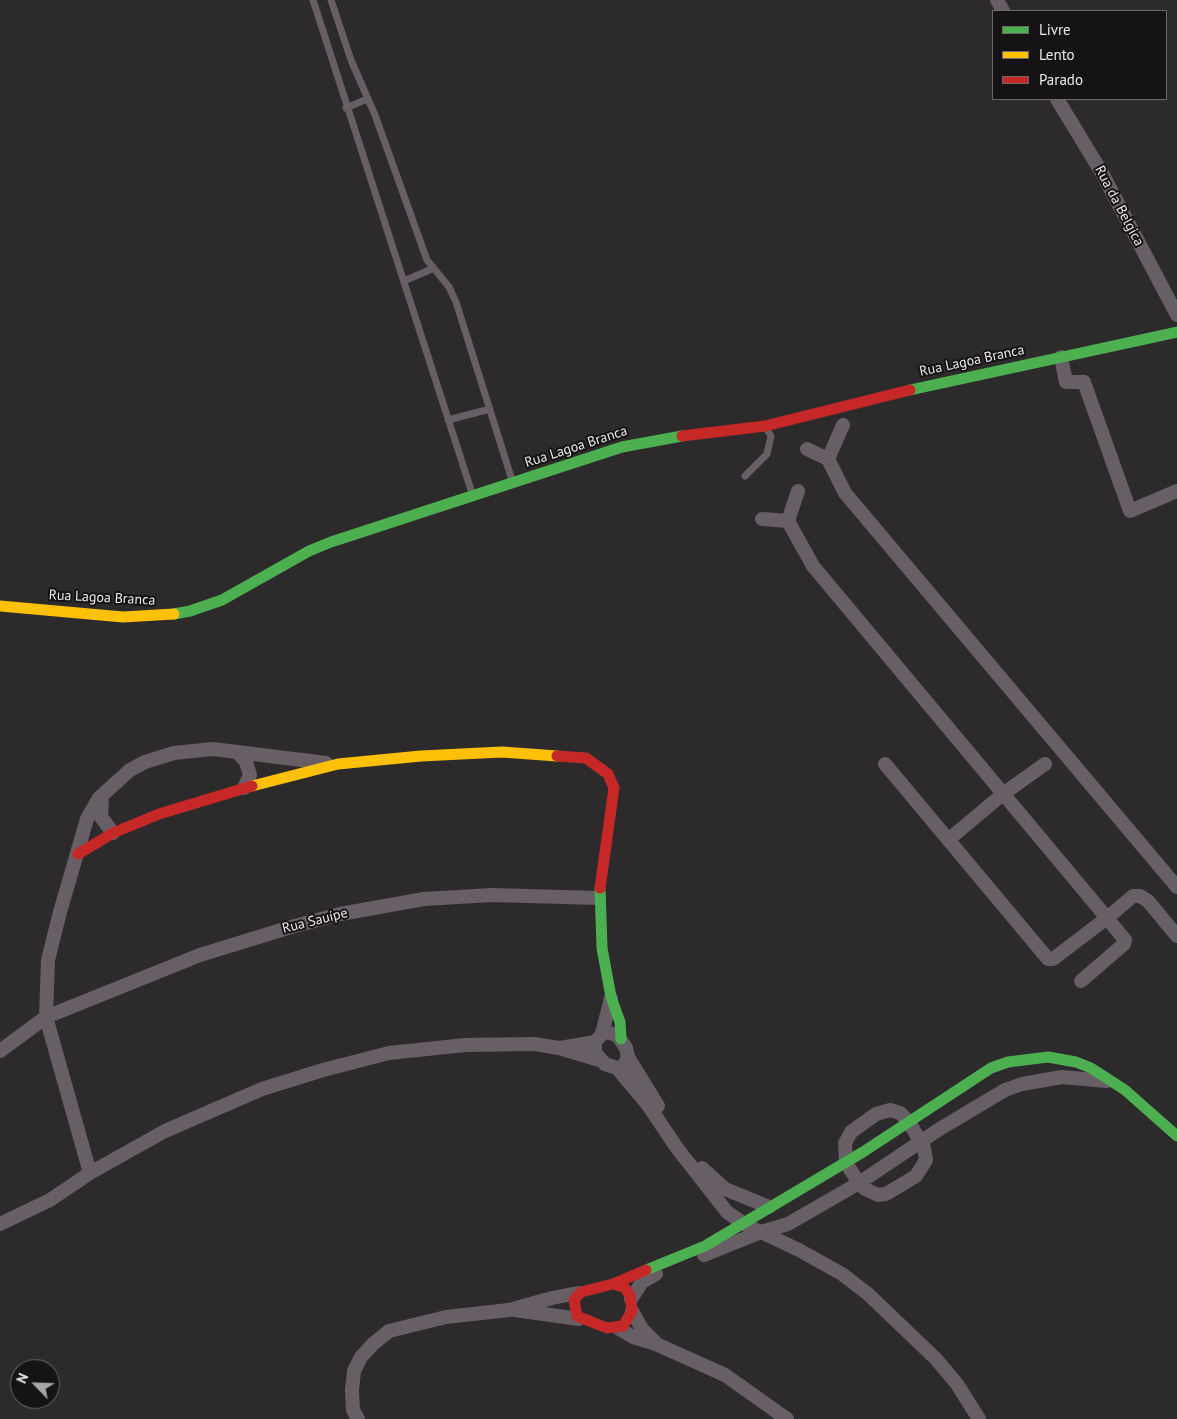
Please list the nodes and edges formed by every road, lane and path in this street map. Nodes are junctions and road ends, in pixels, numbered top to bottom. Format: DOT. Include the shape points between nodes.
graph roads {
  1 [pos="313,0"];
  2 [pos="331,0"];
  3 [pos="367,99"];
  4 [pos="1057,100"];
  5 [pos="346,108"];
  6 [pos="434,268"];
  7 [pos="404,280"];
  8 [pos="1177,315"];
  9 [pos="1177,332"];
  10 [pos="1062,357"];
  11 [pos="490,409"];
  12 [pos="448,420"];
  13 [pos="765,426"];
  14 [pos="843,426"];
  15 [pos="807,449"];
  16 [pos="828,459"];
  17 [pos="745,476"];
  18 [pos="513,483"];
  19 [pos="798,491"];
  20 [pos="1177,491"];
  21 [pos="473,496"];
  22 [pos="762,519"];
  23 [pos="788,521"];
  24 [pos="0,606"];
  25 [pos="239,754"];
  26 [pos="338,764"];
  27 [pos="885,764"];
  28 [pos="1045,764"];
  29 [pos="244,788"];
  30 [pos="103,794"];
  31 [pos="1003,794"];
  32 [pos="113,833"];
  33 [pos="948,840"];
  34 [pos="78,854"];
  35 [pos="1177,887"];
  36 [pos="599,898"];
  37 [pos="1106,918"];
  38 [pos="1177,936"];
  39 [pos="1082,981"];
  40 [pos="611,997"];
  41 [pos="46,1017"];
  42 [pos="598,1038"];
  43 [pos="621,1039"];
  44 [pos="559,1048"];
  45 [pos="0,1051"];
  46 [pos="628,1057"];
  47 [pos="600,1060"];
  48 [pos="617,1068"];
  49 [pos="1115,1083"];
  50 [pos="909,1122"];
  51 [pos="1177,1136"];
  52 [pos="921,1142"];
  53 [pos="846,1163"];
  54 [pos="90,1173"];
  55 [pos="859,1183"];
  56 [pos="770,1207"];
  57 [pos="0,1224"];
  58 [pos="744,1224"];
  59 [pos="788,1224"];
  60 [pos="761,1232"];
  61 [pos="799,1250"];
  62 [pos="687,1258"];
  63 [pos="612,1284"];
  64 [pos="578,1293"];
  65 [pos="632,1305"];
  66 [pos="509,1310"];
  67 [pos="579,1318"];
  68 [pos="618,1328"];
  69 [pos="656,1344"];
  70 [pos="358,1419"];
  71 [pos="788,1419"];
  72 [pos="979,1419"];
  1 -- 5 [label="lane"];
  2 -- 3 [label="lane"];
  3 -- 5 [label="lane"];
  3 -- 6 [label="lane" via="427,260"];
  4 -- 8 [label="street, Rua da Belgica" via="1102,173"];
  5 -- 7 [label="lane"];
  6 -- 7 [label="lane"];
  6 -- 11 [label="lane" via="456,302"];
  7 -- 12 [label="lane"];
  9 -- 10 [label="street, Rua Lagoa Branca"];
  10 -- 13 [label="street, Rua Lagoa Branca" via="949,380"];
  10 -- 20 [label="street" via="1066,382 1084,382 1130,511"];
  11 -- 12 [label="lane"];
  11 -- 18 [label="lane"];
  12 -- 21 [label="lane"];
  13 -- 17 [label="lane" via="771,436 768,454"];
  13 -- 18 [label="street, Rua Lagoa Branca" via="638,442"];
  14 -- 16 [label="street"];
  15 -- 16 [label="street"];
  16 -- 35 [label="street" via="845,492"];
  18 -- 21 [label="street, Rua Lagoa Branca"];
  19 -- 23 [label="street"];
  21 -- 24 [label="street, Rua Lagoa Branca" via="331,542 222,600 190,611 123,617"];
  22 -- 23 [label="street"];
  23 -- 31 [label="street" via="813,566"];
  25 -- 26 [label="street"];
  25 -- 29 [label="street" via="250,775"];
  25 -- 30 [label="street" via="213,749 191,750 160,758 130,770"];
  26 -- 29 [label="street"];
  26 -- 36 [label="street" via="502,752 586,758 608,774 614,788"];
  27 -- 33 [label="street"];
  28 -- 31 [label="street"];
  29 -- 32 [label="street" via="159,814"];
  30 -- 32 [label="street" via="101,817"];
  30 -- 34 [label="street" via="87,820"];
  31 -- 33 [label="street"];
  31 -- 37 [label="street"];
  32 -- 34 [label="street"];
  33 -- 37 [label="street" via="1048,959 1053,959"];
  34 -- 41 [label="street" via="48,960"];
  36 -- 40 [label="street" via="602,948"];
  36 -- 41 [label="street, Rua Sauípe" via="492,895 424,899 340,914 200,956"];
  37 -- 38 [label="street" via="1133,896 1140,896 1148,900"];
  37 -- 39 [label="street" via="1125,940 1124,944"];
  40 -- 42 [label="street"];
  40 -- 43 [label="street" via="620,1022"];
  41 -- 45 [label="street, Rua Sauípe"];
  41 -- 54 [label="street"];
  42 -- 43 [label="street" via="613,1033"];
  42 -- 44 [label="street"];
  42 -- 47 [label="street" via="595,1053"];
  43 -- 46 [label="street"];
  44 -- 47 [label="street"];
  44 -- 54 [label="street" via="534,1044 465,1044 389,1053 323,1070 223,1104 165,1131"];
  46 -- 48 [label="street" via="623,1067"];
  46 -- 56 [label="street" via="665,1118 707,1174 725,1189"];
  47 -- 48 [label="street"];
  48 -- 58 [label="street" via="721,1206"];
  49 -- 50 [label="street" via="1076,1062 1048,1057 1020,1060 991,1068"];
  49 -- 51 [label="street"];
  49 -- 52 [label="street" via="1062,1077 1022,1084 994,1096"];
  50 -- 52 [label="street"];
  50 -- 53 [label="street"];
  50 -- 53 [label="street" via="900,1113 890,1110 876,1114 847,1138 844,1149"];
  52 -- 55 [label="street"];
  52 -- 55 [label="street" via="926,1160 916,1176 886,1194 871,1192"];
  53 -- 55 [label="street"];
  53 -- 56 [label="street"];
  54 -- 57 [label="street" via="50,1200"];
  55 -- 59 [label="street"];
  56 -- 58 [label="street"];
  58 -- 60 [label="street"];
  58 -- 62 [label="street"];
  59 -- 60 [label="street"];
  59 -- 61 [label="street"];
  60 -- 61 [label="street"];
  60 -- 62 [label="street"];
  61 -- 72 [label="street" via="842,1274 904,1327 957,1384"];
  62 -- 63 [label="street"];
  62 -- 65 [label="street" via="646,1278"];
  63 -- 64 [label="street"];
  63 -- 65 [label="street" via="628,1291"];
  64 -- 66 [label="street"];
  64 -- 67 [label="street" via="574,1306"];
  65 -- 68 [label="street" via="627,1322"];
  65 -- 69 [label="street" via="642,1329"];
  66 -- 67 [label="street"];
  66 -- 70 [label="street" via="446,1317 389,1331 373,1344 354,1371 353,1410"];
  67 -- 68 [label="street" via="607,1328"];
  68 -- 69 [label="street"];
  69 -- 71 [label="street" via="725,1375"];
}
